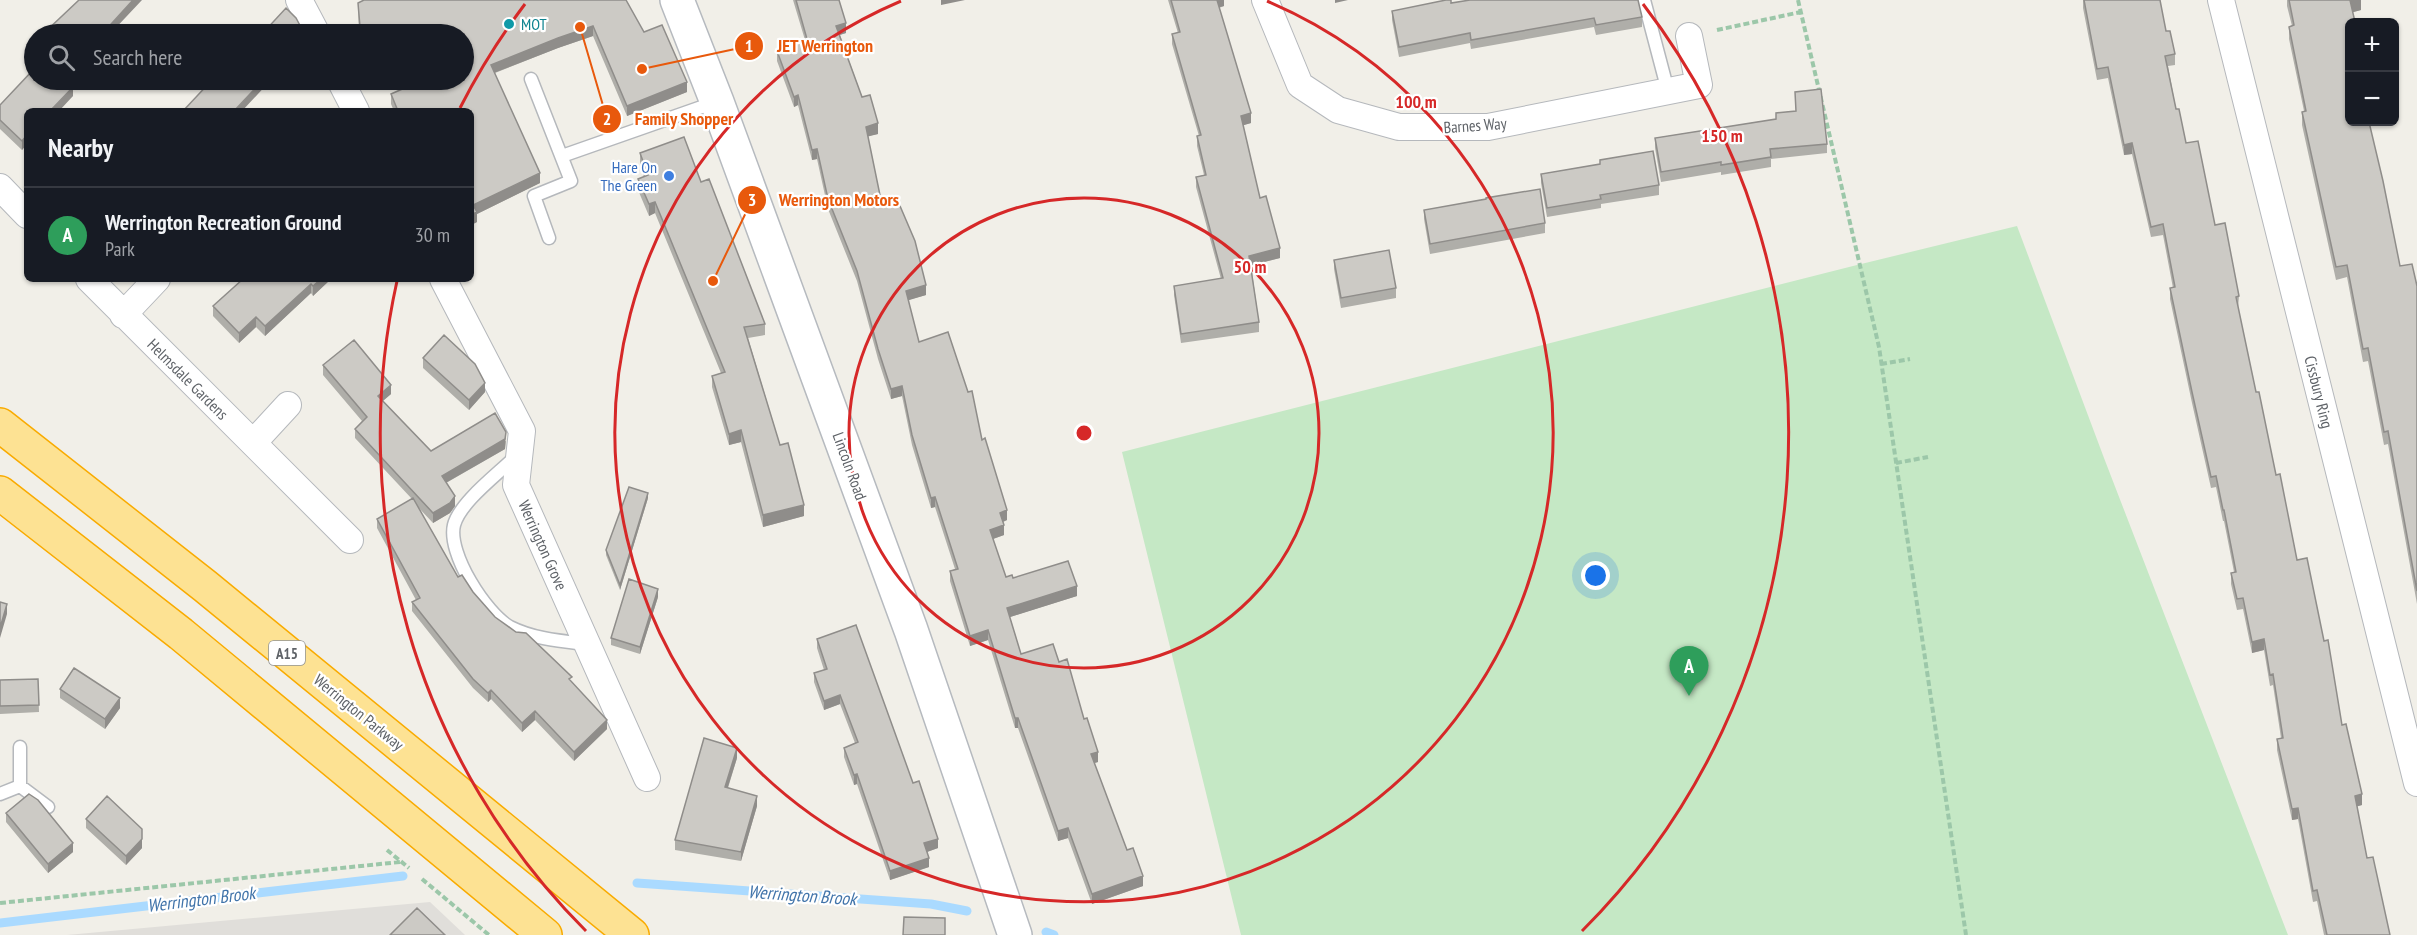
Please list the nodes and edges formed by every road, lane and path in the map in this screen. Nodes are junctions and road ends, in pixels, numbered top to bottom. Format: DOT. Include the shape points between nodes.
graph roads {
  1 [pos="299,0"];
  2 [pos="677,0"];
  3 [pos="1264,0"];
  4 [pos="1644,0"];
  5 [pos="1798,0"];
  6 [pos="2221,0"];
  7 [pos="1801,12"];
  8 [pos="311,24"];
  9 [pos="1689,36"];
  10 [pos="531,79"];
  11 [pos="345,90"];
  12 [pos="1668,91"];
  13 [pos="717,102"];
  14 [pos="354,108"];
  15 [pos="562,156"];
  16 [pos="0,187"];
  17 [pos="24,212"];
  18 [pos="549,238"];
  19 [pos="92,282"];
  20 [pos="154,282"];
  21 [pos="445,282"];
  22 [pos="123,315"];
  23 [pos="1910,359"];
  24 [pos="1881,364"];
  25 [pos="288,405"];
  26 [pos="0,425"];
  27 [pos="253,443"];
  28 [pos="519,453"];
  29 [pos="1928,457"];
  30 [pos="1896,463"];
  31 [pos="0,493"];
  32 [pos="350,540"];
  33 [pos="587,644"];
  34 [pos="20,747"];
  35 [pos="647,778"];
  36 [pos="2417,783"];
  37 [pos="20,786"];
  38 [pos="0,794"];
  39 [pos="48,807"];
  40 [pos="401,862"];
  41 [pos="420,878"];
  42 [pos="0,903"];
  43 [pos="489,935"];
  44 [pos="546,935"];
  45 [pos="632,935"];
  46 [pos="1015,935"];
  47 [pos="1966,935"];
  1 -- 8 [label="street"];
  2 -- 13 [label="street, Lincoln Road"];
  3 -- 12 [label="street, Barnes Way" via="1300,86 1338,110 1399,127 1488,127"];
  4 -- 12 [label="lane"];
  5 -- 7 [label="path"];
  6 -- 36 [label="street, Cissbury Ring"];
  7 -- 9 [label="path"];
  7 -- 24 [label="path"];
  9 -- 12 [label="street, Barnes Way" via="1699,85"];
  10 -- 15 [label="lane"];
  11 -- 14 [label="street"];
  13 -- 15 [label="lane"];
  13 -- 46 [label="street, Lincoln Road" via="911,630"];
  15 -- 18 [label="lane" via="571,180 534,196"];
  16 -- 17 [label="street"];
  19 -- 22 [label="street, Helmsdale Gardens"];
  20 -- 22 [label="street"];
  21 -- 28 [label="street, Werrington Grove" via="522,431"];
  22 -- 27 [label="street, Helmsdale Gardens"];
  23 -- 24 [label="path"];
  24 -- 30 [label="path"];
  25 -- 27 [label="street"];
  26 -- 45 [label="highway, Werrington Parkway / A15" via="205,586"];
  27 -- 32 [label="street, Helmsdale Gardens"];
  28 -- 33 [label="street, Werrington Grove" via="516,485"];
  28 -- 33 [label="lane" via="463,508 454,526 454,547 464,571 488,607 508,626 537,638"];
  29 -- 30 [label="path"];
  30 -- 47 [label="path"];
  31 -- 44 [label="highway" via="181,634"];
  33 -- 35 [label="street, Werrington Grove"];
  34 -- 37 [label="lane"];
  37 -- 38 [label="lane"];
  37 -- 39 [label="lane"];
  40 -- 42 [label="path"];
  41 -- 43 [label="path"];
}
